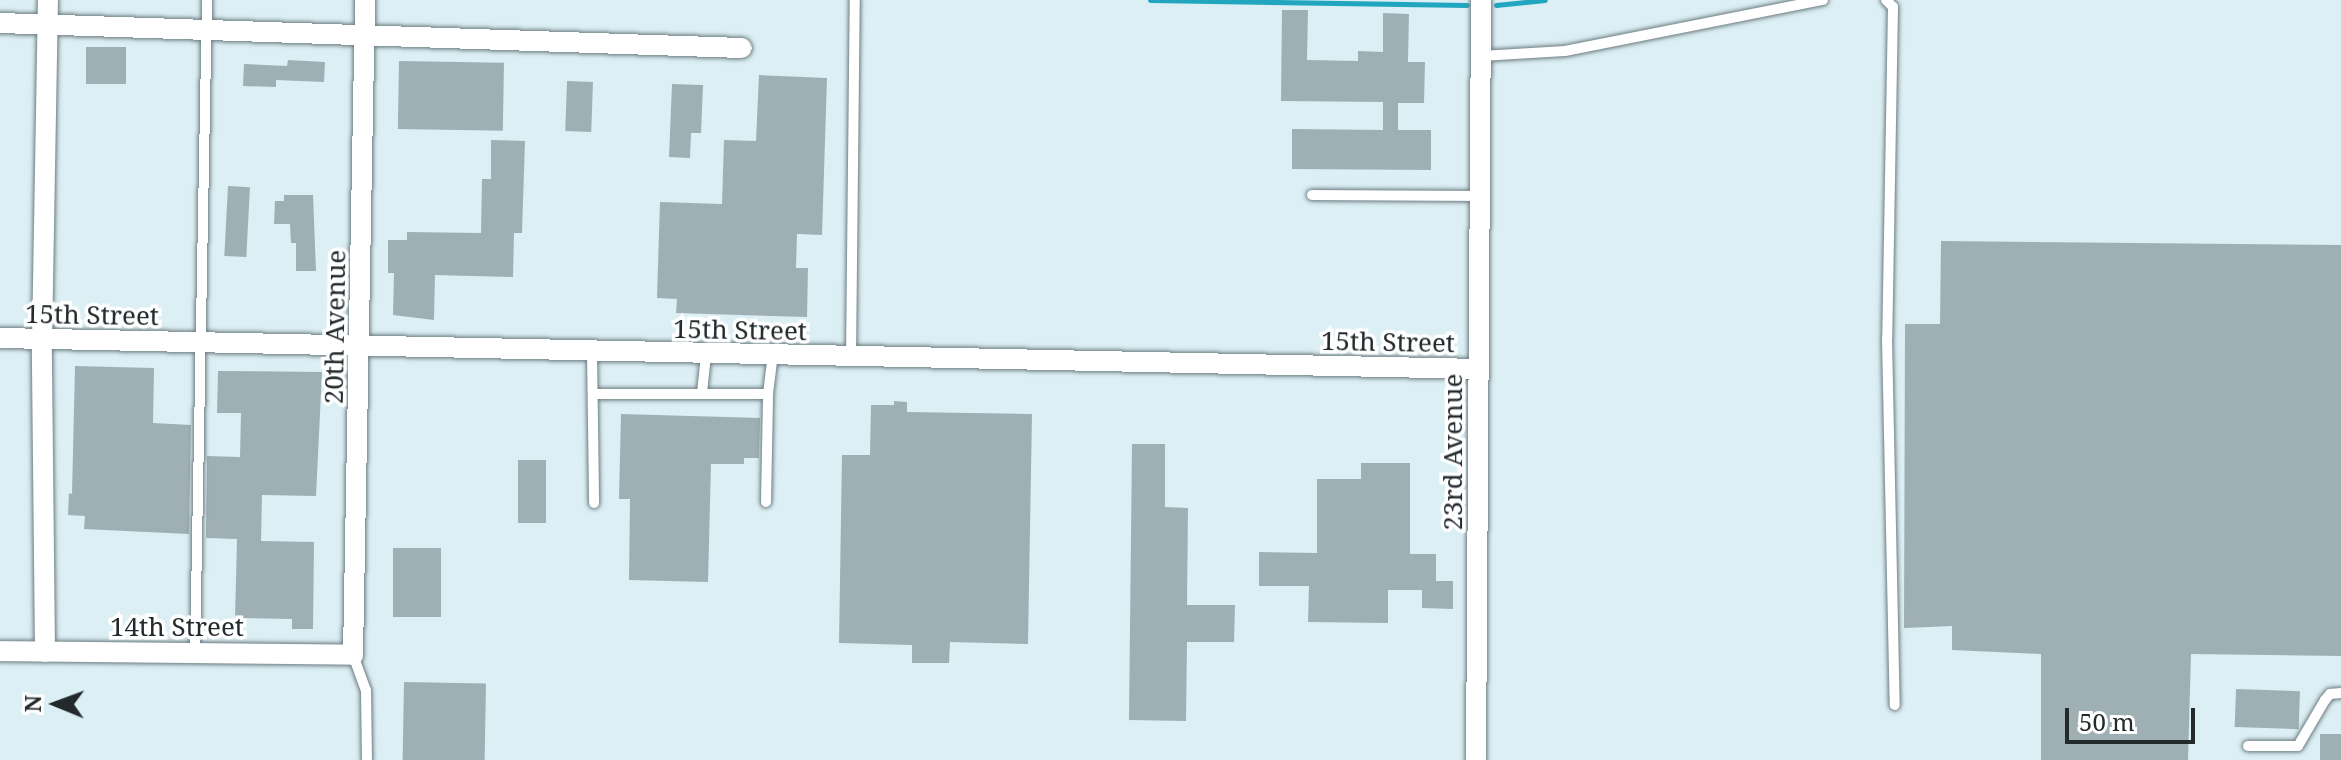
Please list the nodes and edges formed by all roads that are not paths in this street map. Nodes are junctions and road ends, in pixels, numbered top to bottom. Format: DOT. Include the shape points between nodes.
graph roads {
  1 [pos="48,0"];
  2 [pos="207,0"];
  3 [pos="365,0"];
  4 [pos="855,0"];
  5 [pos="1481,0"];
  6 [pos="1823,0"];
  7 [pos="1886,0"];
  8 [pos="0,23"];
  9 [pos="48,25"];
  10 [pos="207,28"];
  11 [pos="365,33"];
  12 [pos="742,48"];
  13 [pos="1481,56"];
  14 [pos="1312,195"];
  15 [pos="1480,196"];
  16 [pos="0,338"];
  17 [pos="42,341"];
  18 [pos="198,343"];
  19 [pos="361,347"];
  20 [pos="592,352"];
  21 [pos="706,355"];
  22 [pos="773,356"];
  23 [pos="851,359"];
  24 [pos="1479,369"];
  25 [pos="702,393"];
  26 [pos="593,394"];
  27 [pos="768,394"];
  28 [pos="766,502"];
  29 [pos="594,503"];
  30 [pos="0,651"];
  31 [pos="45,652"];
  32 [pos="195,653"];
  33 [pos="353,655"];
  34 [pos="2341,693"];
  35 [pos="1895,705"];
  36 [pos="2248,746"];
  37 [pos="367,760"];
  38 [pos="1476,760"];
  1 -- 9 [label="street"];
  2 -- 10 [label="lane"];
  3 -- 11 [label="street, 20th Avenue"];
  4 -- 23 [label="lane"];
  5 -- 13 [label="street, 23rd Avenue"];
  6 -- 13 [label="lane" via="1565,51"];
  7 -- 35 [label="lane" via="1893,7 1887,338"];
  8 -- 9 [label="street"];
  9 -- 10 [label="street"];
  9 -- 17 [label="street"];
  10 -- 11 [label="street"];
  10 -- 18 [label="lane"];
  11 -- 12 [label="street"];
  11 -- 19 [label="street, 20th Avenue"];
  13 -- 15 [label="street, 23rd Avenue"];
  14 -- 15 [label="lane"];
  15 -- 24 [label="street, 23rd Avenue"];
  16 -- 17 [label="street, 15th Street"];
  17 -- 18 [label="street, 15th Street"];
  17 -- 31 [label="street"];
  18 -- 19 [label="street, 15th Street"];
  18 -- 32 [label="lane"];
  19 -- 20 [label="street, 15th Street"];
  19 -- 33 [label="street, 20th Avenue"];
  20 -- 21 [label="street, 15th Street"];
  20 -- 26 [label="lane"];
  21 -- 22 [label="street, 15th Street"];
  21 -- 25 [label="lane"];
  22 -- 23 [label="street, 15th Street"];
  22 -- 27 [label="lane"];
  23 -- 24 [label="street, 15th Street"];
  24 -- 38 [label="street, 23rd Avenue"];
  25 -- 26 [label="lane"];
  25 -- 27 [label="lane"];
  26 -- 29 [label="lane"];
  27 -- 28 [label="lane"];
  30 -- 31 [label="street, 14th Street"];
  31 -- 32 [label="street, 14th Street"];
  32 -- 33 [label="street, 14th Street"];
  33 -- 37 [label="lane" via="366,690"];
  34 -- 36 [label="lane" via="2325,700 2298,746"];
}
